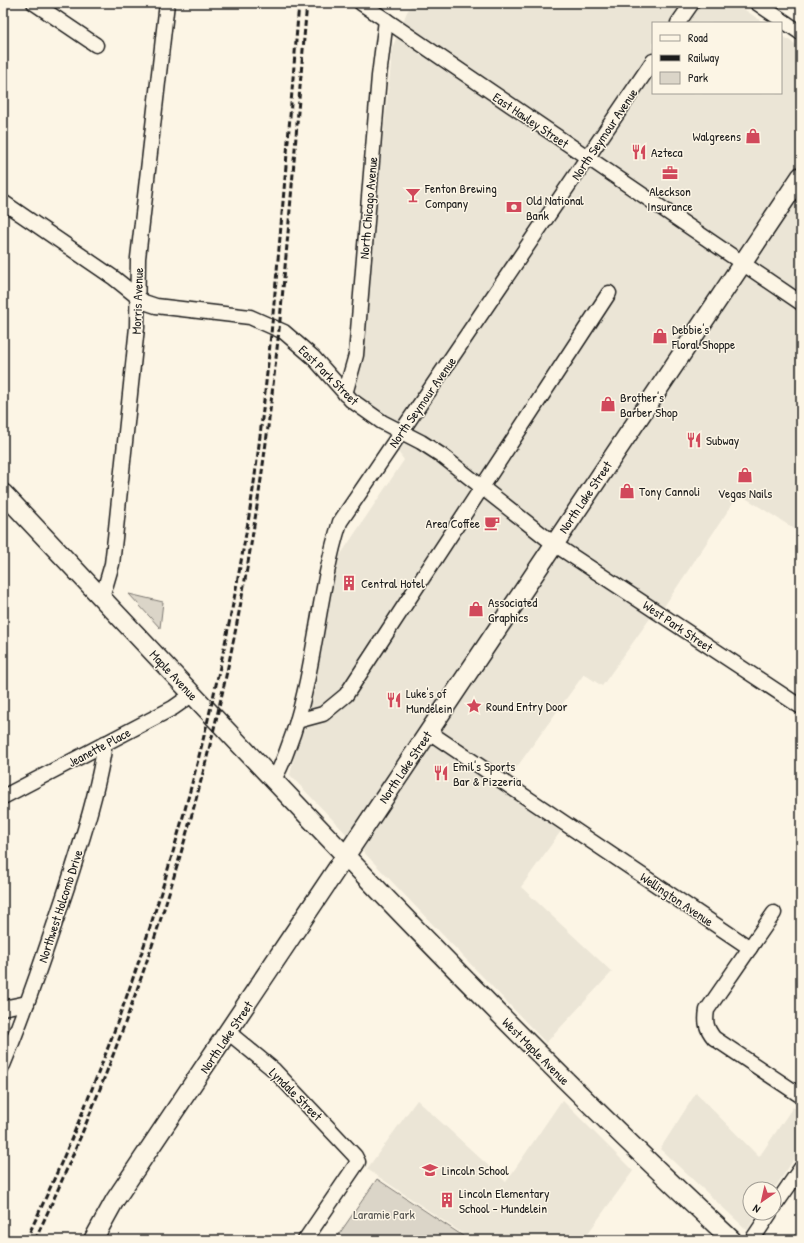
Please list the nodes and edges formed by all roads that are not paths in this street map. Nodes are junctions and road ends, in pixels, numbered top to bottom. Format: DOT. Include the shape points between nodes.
graph roads {
  1 [pos="34,3"];
  2 [pos="167,3"];
  3 [pos="361,3"];
  4 [pos="692,3"];
  5 [pos="757,3"];
  6 [pos="386,20"];
  7 [pos="679,22"];
  8 [pos="801,33"];
  9 [pos="96,45"];
  10 [pos="652,62"];
  11 [pos="588,158"];
  12 [pos="801,176"];
  13 [pos="3,202"];
  14 [pos="742,263"];
  15 [pos="609,293"];
  16 [pos="136,295"];
  17 [pos="801,303"];
  18 [pos="345,394"];
  19 [pos="402,432"];
  20 [pos="482,489"];
  21 [pos="3,493"];
  22 [pos="554,544"];
  23 [pos="102,598"];
  24 [pos="192,694"];
  25 [pos="801,707"];
  26 [pos="297,721"];
  27 [pos="428,732"];
  28 [pos="105,743"];
  29 [pos="274,779"];
  30 [pos="3,797"];
  31 [pos="345,857"];
  32 [pos="774,913"];
  33 [pos="750,948"];
  34 [pos="27,1003"];
  35 [pos="3,1008"];
  36 [pos="228,1032"];
  37 [pos="3,1065"];
  38 [pos="801,1096"];
  39 [pos="801,1168"];
  40 [pos="782,1195"];
  41 [pos="765,1221"];
  42 [pos="93,1240"];
  43 [pos="304,1240"];
  44 [pos="732,1240"];
  45 [pos="752,1240"];
  1 -- 9 [label="street"];
  2 -- 16 [label="street, Morris Avenue"];
  3 -- 6 [label="street, East Hawley Street"];
  4 -- 7 [label="street"];
  5 -- 8 [label="street"];
  6 -- 11 [label="street, East Hawley Street"];
  6 -- 18 [label="street, North Chicago Avenue" via="356,355"];
  10 -- 11 [label="street, North Seymour Avenue"];
  11 -- 14 [label="street, East Hawley Street"];
  11 -- 19 [label="street, North Seymour Avenue"];
  12 -- 14 [label="main road, North Lake Street"];
  13 -- 16 [label="street, East Park Street"];
  14 -- 17 [label="street, East Hawley Street"];
  14 -- 22 [label="main road, North Lake Street"];
  15 -- 20 [label="street"];
  16 -- 18 [label="street, East Park Street" via="144,302 156,306 250,317 284,332 313,356"];
  16 -- 23 [label="street, Morris Avenue" via="137,327 112,564"];
  18 -- 19 [label="street, East Park Street" via="382,422"];
  19 -- 20 [label="street, East Park Street" via="441,455"];
  19 -- 26 [label="street, North Seymour Avenue" via="340,522 332,547 307,684"];
  20 -- 22 [label="street, East Park Street"];
  20 -- 26 [label="street" via="346,695 323,714"];
  21 -- 23 [label="main road, Maple Avenue"];
  22 -- 25 [label="street, West Park Street"];
  22 -- 27 [label="main road, North Lake Street"];
  23 -- 24 [label="main road, Maple Avenue"];
  24 -- 28 [label="street, Jeanette Place" via="173,708"];
  24 -- 29 [label="main road, Maple Avenue"];
  26 -- 29 [label="street, North Seymour Avenue" via="282,768"];
  27 -- 31 [label="main road, North Lake Street"];
  27 -- 33 [label="street, Wellington Avenue"];
  28 -- 30 [label="street, Jeanette Place"];
  28 -- 34 [label="street, Northwest Holcomb Drive" via="101,770 82,841"];
  29 -- 31 [label="main road, Maple Avenue"];
  31 -- 36 [label="main road, North Lake Street"];
  31 -- 44 [label="main road, West Maple Avenue" via="498,1014 639,1153"];
  32 -- 33 [label="street"];
  33 -- 38 [label="street" via="707,1010 705,1021 708,1031 724,1045"];
  34 -- 35 [label="street"];
  34 -- 37 [label="street, Northwest Holcomb Drive"];
  36 -- 42 [label="main road, North Lake Street" via="115,1200"];
  36 -- 43 [label="street, Lyndale Street" via="274,1070 358,1162"];
  39 -- 40 [label="street"];
  41 -- 45 [label="street"];
}
